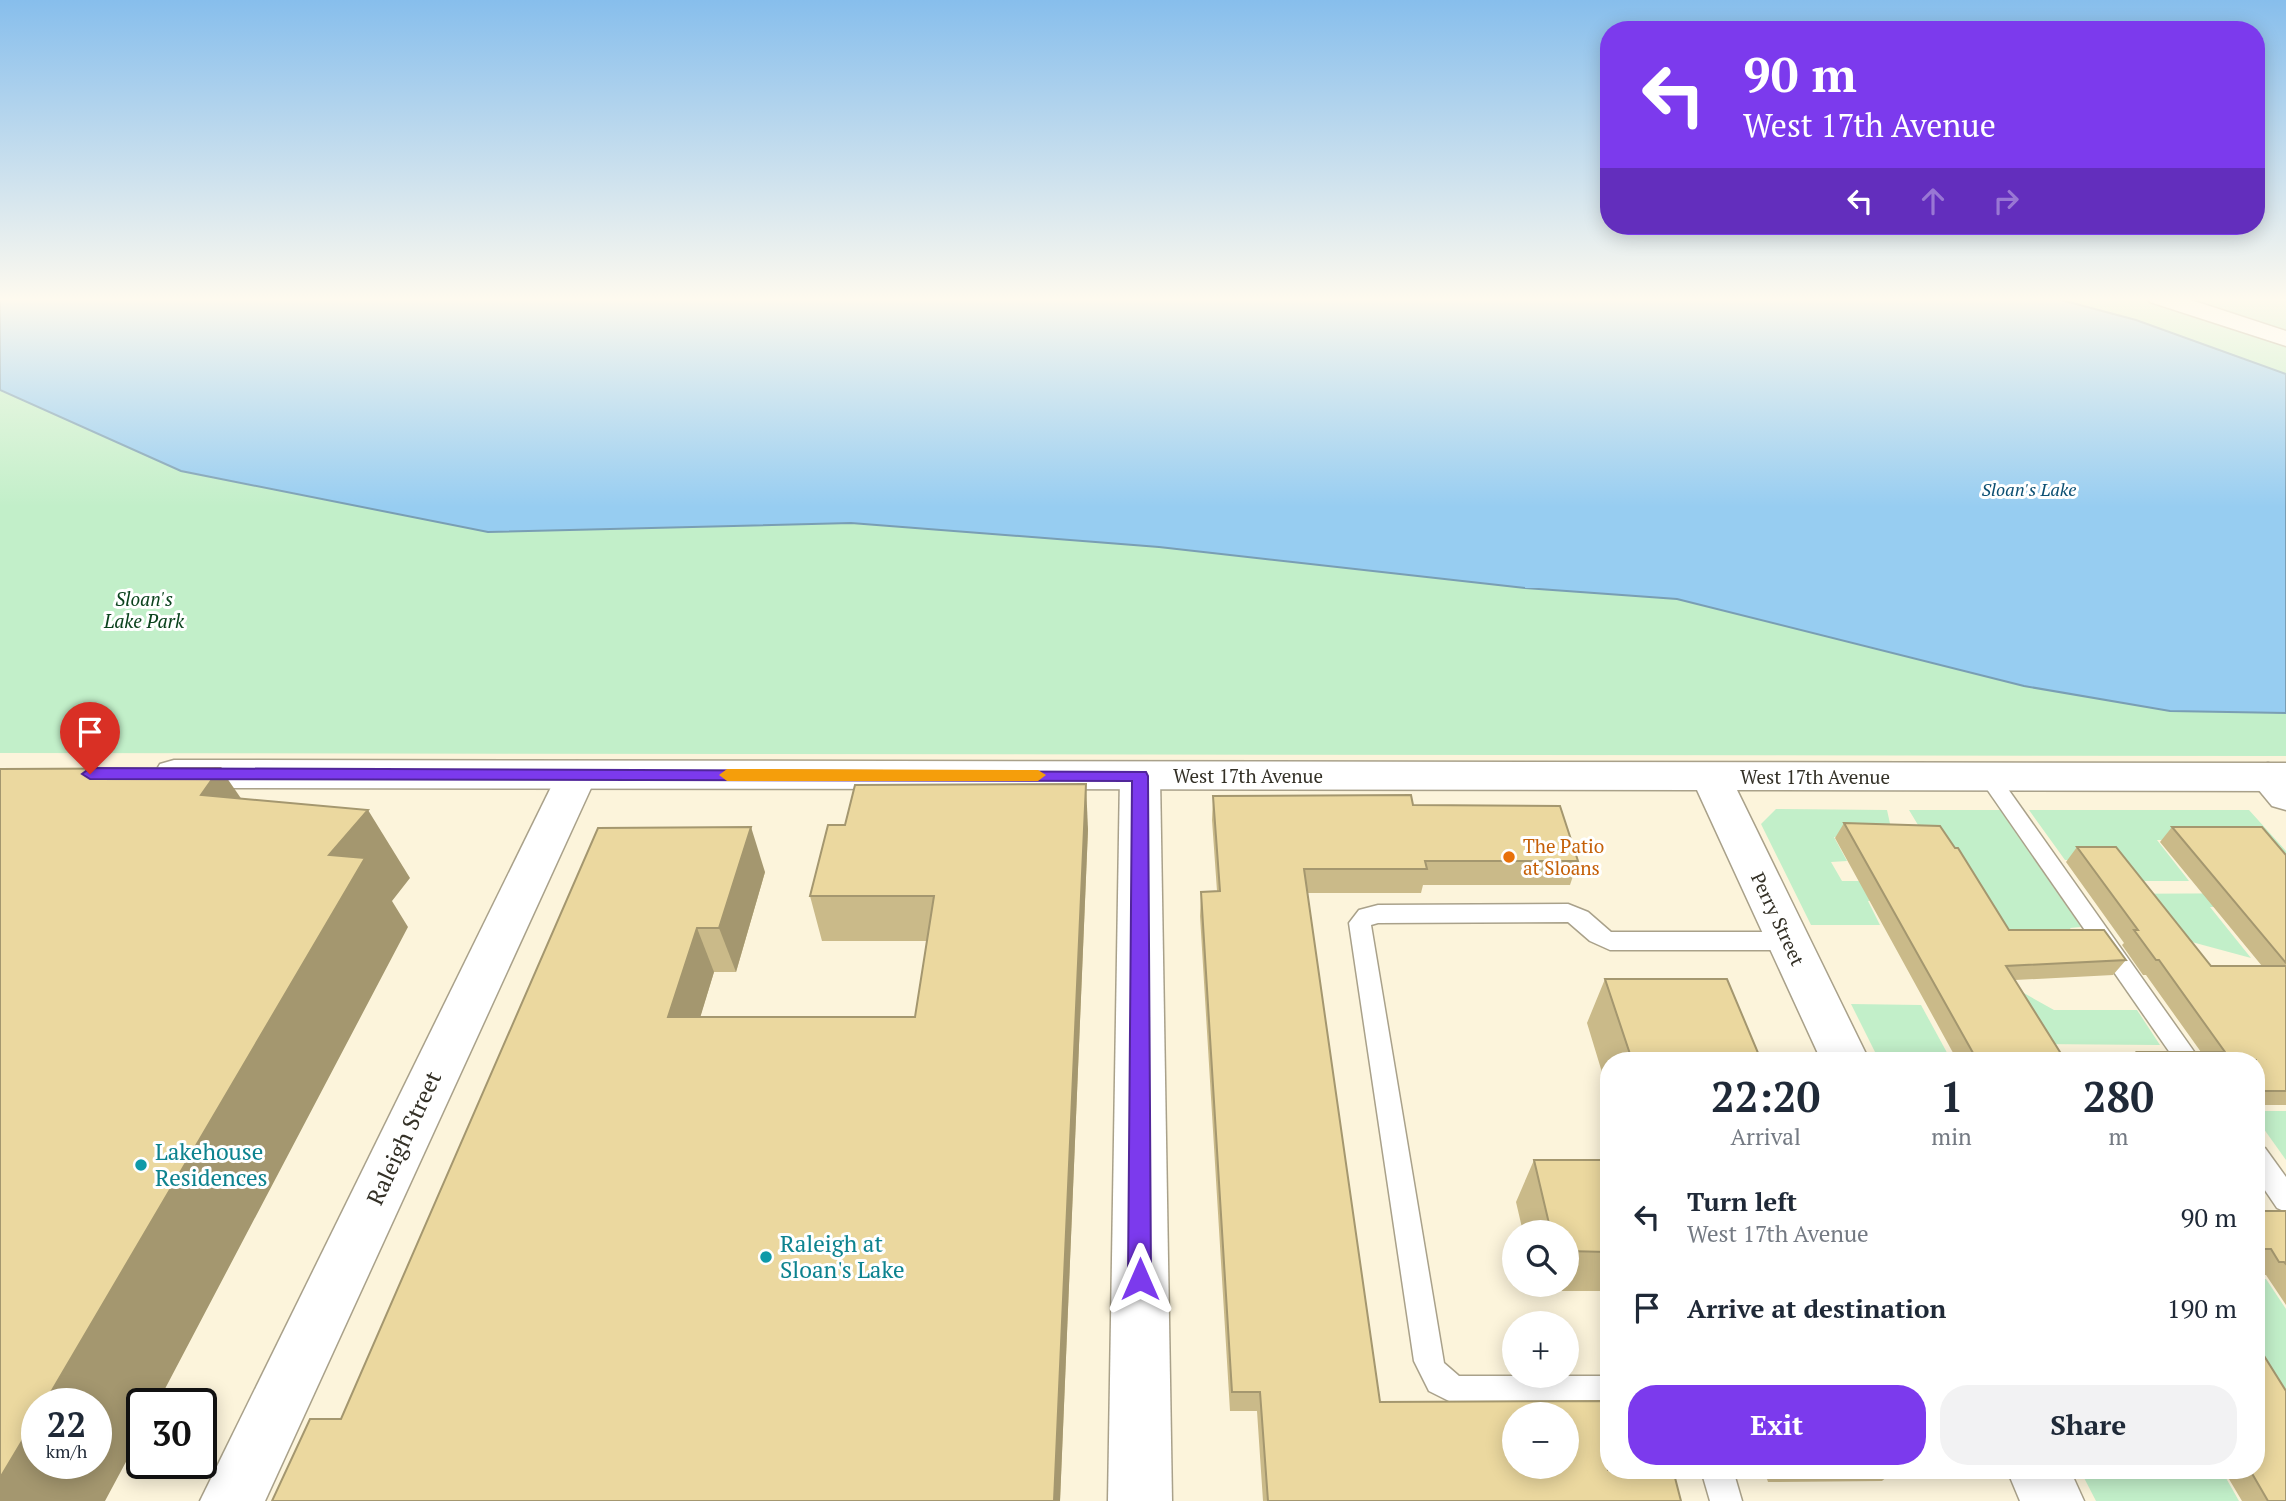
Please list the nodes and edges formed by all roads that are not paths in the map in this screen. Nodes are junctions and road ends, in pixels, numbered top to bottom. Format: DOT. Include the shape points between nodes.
graph roads {
  1 [pos="141,774"];
  2 [pos="577,775"];
  3 [pos="1140,776"];
  4 [pos="1711,776"];
  5 [pos="1989,777"];
  6 [pos="2280,784"];
  7 [pos="1788,941"];
  8 [pos="1841,1052"];
  9 [pos="2182,1052"];
  10 [pos="2265,1169"];
  11 [pos="2286,1199"];
  12 [pos="1600,1391"];
  13 [pos="1720,1479"];
  14 [pos="2042,1479"];
  15 [pos="232,1501"];
  16 [pos="1140,1501"];
  17 [pos="1726,1501"];
  18 [pos="2052,1501"];
  1 -- 2 [label="street, West 17th Avenue"];
  2 -- 3 [label="street, West 17th Avenue"];
  2 -- 15 [label="street, Raleigh Street"];
  3 -- 4 [label="street, West 17th Avenue"];
  3 -- 16 [label="street"];
  4 -- 5 [label="street, West 17th Avenue"];
  4 -- 7 [label="street, Perry Street"];
  5 -- 6 [label="street, West 17th Avenue"];
  5 -- 9 [label="lane"];
  7 -- 8 [label="street, Perry Street"];
  7 -- 12 [label="lane" via="1610,941 1598,937 1581,918 1568,914 1378,914 1360,923 1434,1376 1459,1391"];
  10 -- 11 [label="lane"];
  13 -- 17 [label="lane"];
  14 -- 18 [label="street"];
}
